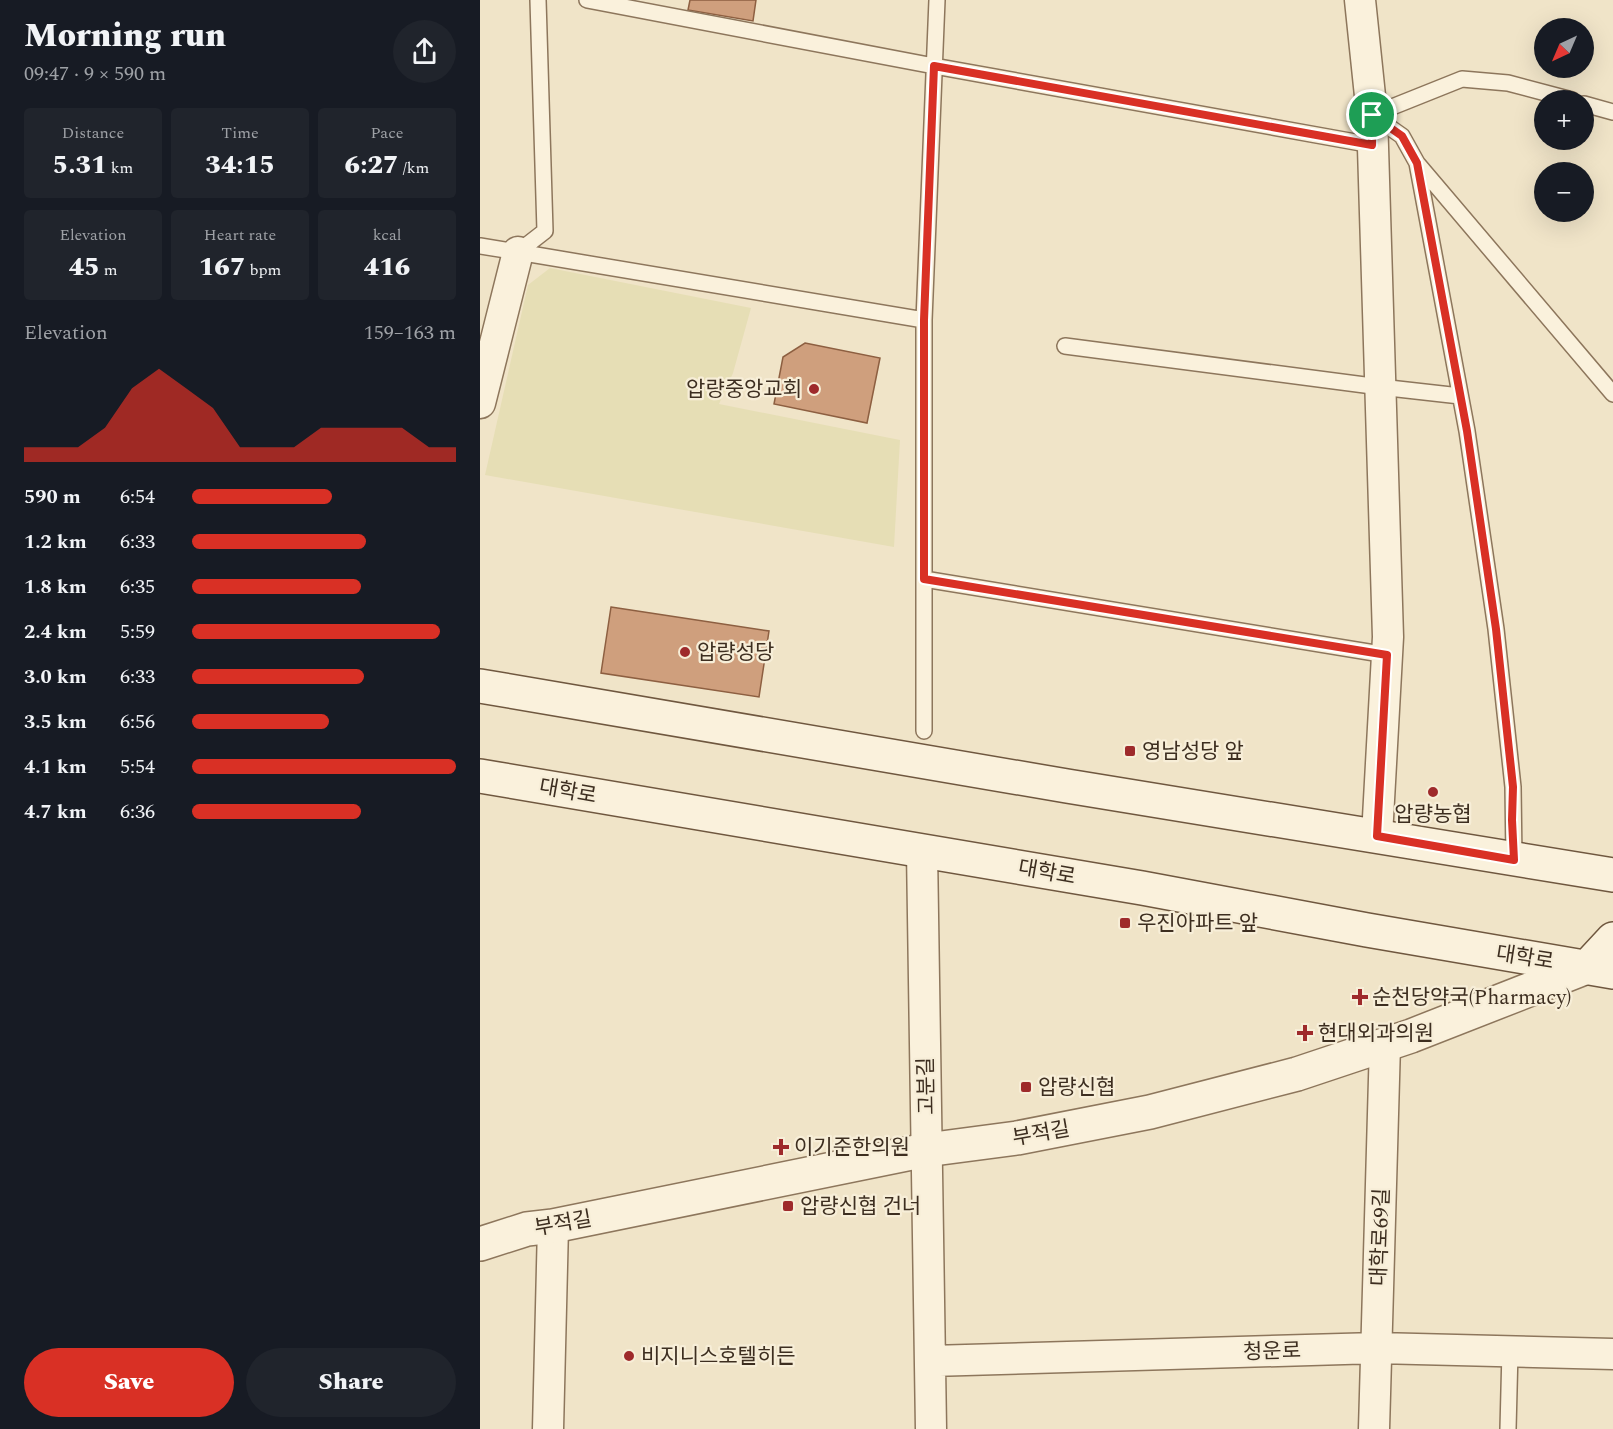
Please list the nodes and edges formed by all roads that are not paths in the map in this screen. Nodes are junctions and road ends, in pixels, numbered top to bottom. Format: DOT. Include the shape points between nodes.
graph roads {
  1 [pos="538,0"];
  2 [pos="587,0"];
  3 [pos="937,0"];
  4 [pos="1360,0"];
  5 [pos="934,66"];
  6 [pos="1534,90"];
  7 [pos="1594,107"];
  8 [pos="1613,112"];
  9 [pos="1372,115"];
  10 [pos="1372,145"];
  11 [pos="1417,163"];
  12 [pos="480,246"];
  13 [pos="518,252"];
  14 [pos="924,320"];
  15 [pos="1065,346"];
  16 [pos="1380,387"];
  17 [pos="1613,394"];
  18 [pos="1460,396"];
  19 [pos="480,403"];
  20 [pos="924,579"];
  21 [pos="1387,655"];
  22 [pos="480,686"];
  23 [pos="924,731"];
  24 [pos="480,776"];
  25 [pos="1377,836"];
  26 [pos="922,851"];
  27 [pos="1514,860"];
  28 [pos="1613,875"];
  29 [pos="1613,939"];
  30 [pos="1600,969"];
  31 [pos="1385,1044"];
  32 [pos="926,1150"];
  33 [pos="553,1226"];
  34 [pos="480,1244"];
  35 [pos="1377,1348"];
  36 [pos="1510,1351"];
  37 [pos="1613,1354"];
  38 [pos="931,1361"];
  39 [pos="548,1429"];
  40 [pos="931,1429"];
  41 [pos="1374,1429"];
  42 [pos="1508,1429"];
  1 -- 13 [label="lane" via="544,231"];
  2 -- 5 [label="lane"];
  3 -- 5 [label="lane"];
  4 -- 9 [label="street"];
  5 -- 10 [label="lane"];
  5 -- 14 [label="lane"];
  6 -- 9 [label="lane" via="1462,79"];
  7 -- 8 [label="lane"];
  9 -- 10 [label="street"];
  9 -- 11 [label="lane" via="1402,136"];
  10 -- 16 [label="street"];
  11 -- 17 [label="lane"];
  11 -- 18 [label="lane"];
  12 -- 13 [label="lane"];
  13 -- 14 [label="lane"];
  13 -- 19 [label="street"];
  14 -- 20 [label="lane"];
  15 -- 16 [label="lane"];
  16 -- 18 [label="lane"];
  16 -- 21 [label="street"];
  18 -- 27 [label="lane" via="1496,629 1513,787"];
  20 -- 21 [label="lane"];
  20 -- 23 [label="lane"];
  21 -- 25 [label="street"];
  22 -- 25 [label="main road"];
  24 -- 26 [label="main road, 대학로"];
  25 -- 27 [label="main road"];
  26 -- 30 [label="main road, 대학로"];
  26 -- 32 [label="street, 고분길"];
  27 -- 28 [label="main road"];
  29 -- 30 [label="main road"];
  30 -- 31 [label="main road, 부적길"];
  31 -- 32 [label="main road, 부적길" via="1297,1074 1150,1112 1017,1138"];
  31 -- 35 [label="street, 대학로69길"];
  32 -- 33 [label="main road, 부적길"];
  32 -- 38 [label="street, 고분길"];
  33 -- 34 [label="main road, 부적길" via="527,1229"];
  33 -- 39 [label="street"];
  35 -- 36 [label="street, 청운로"];
  35 -- 38 [label="street, 청운로"];
  35 -- 41 [label="street, 대학로69길"];
  36 -- 37 [label="street, 청운로"];
  36 -- 42 [label="lane"];
  38 -- 40 [label="street, 고분길"];
}
